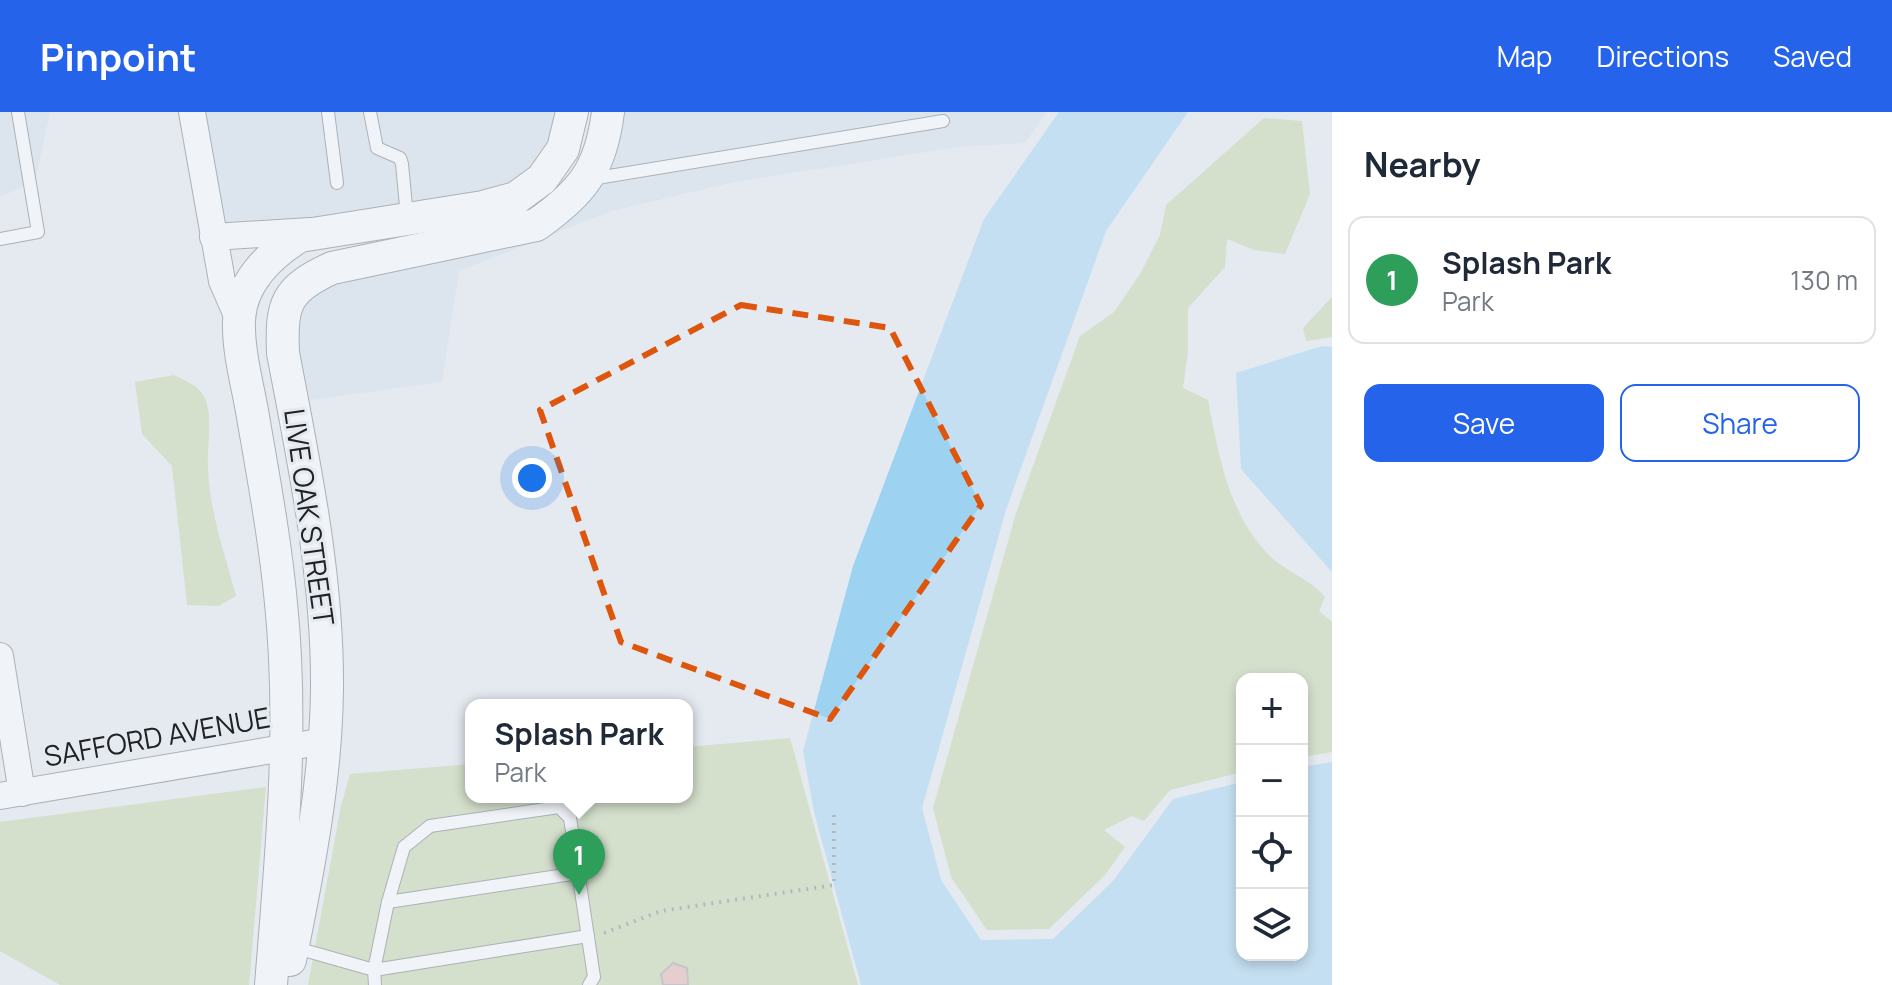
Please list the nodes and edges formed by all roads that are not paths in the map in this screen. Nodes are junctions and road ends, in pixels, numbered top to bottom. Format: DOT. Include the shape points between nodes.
graph roads {
  1 [pos="18,112"];
  2 [pos="192,112"];
  3 [pos="328,112"];
  4 [pos="370,112"];
  5 [pos="572,112"];
  6 [pos="608,112"];
  7 [pos="943,121"];
  8 [pos="588,179"];
  9 [pos="337,183"];
  10 [pos="322,230"];
  11 [pos="409,236"];
  12 [pos="213,237"];
  13 [pos="0,239"];
  14 [pos="239,320"];
  15 [pos="0,656"];
  16 [pos="325,741"];
  17 [pos="285,747"];
  18 [pos="11,795"];
  19 [pos="578,873"];
  20 [pos="388,902"];
  21 [pos="594,936"];
  22 [pos="293,947"];
  23 [pos="374,970"];
  24 [pos="271,985"];
  25 [pos="285,985"];
  26 [pos="375,985"];
  27 [pos="589,985"];
  1 -- 13 [label="lane" via="38,232"];
  2 -- 12 [label="street, LIVE OAK STREET"];
  3 -- 9 [label="lane"];
  4 -- 11 [label="lane" via="377,148 402,164"];
  5 -- 11 [label="street" via="563,149 542,179 516,198"];
  6 -- 8 [label="street" via="603,148"];
  7 -- 8 [label="lane"];
  8 -- 11 [label="street" via="536,225"];
  10 -- 11 [label="street"];
  10 -- 12 [label="street"];
  10 -- 14 [label="street" via="274,252 259,271"];
  11 -- 16 [label="street, LIVE OAK STREET" via="309,279 289,296 282,320 283,353 320,568 327,663"];
  12 -- 14 [label="street, LIVE OAK STREET" via="222,281"];
  14 -- 17 [label="street, LIVE OAK STREET" via="282,607"];
  15 -- 18 [label="street"];
  16 -- 17 [label="street, SAFFORD AVENUE"];
  16 -- 22 [label="street, LIVE OAK STREET"];
  17 -- 18 [label="street, SAFFORD AVENUE"];
  17 -- 24 [label="street, LIVE OAK STREET"];
  19 -- 20 [label="lane"];
  19 -- 20 [label="lane" via="570,818 559,807 430,826 404,847"];
  19 -- 21 [label="lane"];
  20 -- 23 [label="lane"];
  21 -- 23 [label="lane"];
  21 -- 27 [label="lane" via="594,977"];
  22 -- 23 [label="lane"];
  22 -- 25 [label="street, LIVE OAK STREET"];
  23 -- 26 [label="lane"];
}
